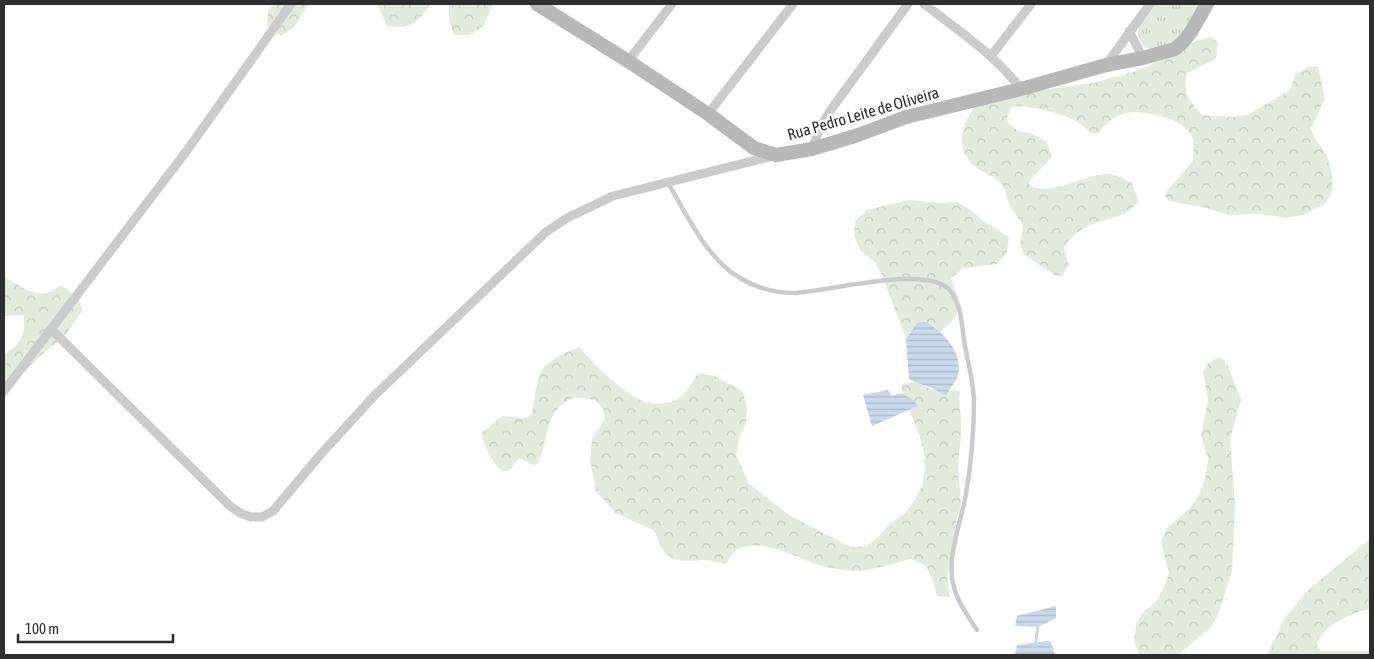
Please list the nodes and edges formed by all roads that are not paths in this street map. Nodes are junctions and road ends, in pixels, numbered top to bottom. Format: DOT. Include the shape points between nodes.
graph roads {
  1 [pos="291,4"];
  2 [pos="672,4"];
  3 [pos="794,4"];
  4 [pos="908,4"];
  5 [pos="924,4"];
  6 [pos="1031,4"];
  7 [pos="1150,4"];
  8 [pos="1207,4"];
  9 [pos="546,6"];
  10 [pos="1129,31"];
  11 [pos="991,56"];
  12 [pos="1143,58"];
  13 [pos="628,61"];
  14 [pos="1106,65"];
  15 [pos="1021,89"];
  16 [pos="708,114"];
  17 [pos="812,149"];
  18 [pos="776,155"];
  19 [pos="668,183"];
  20 [pos="52,330"];
  21 [pos="4,391"];
  22 [pos="977,630"];
  1 -- 20 [label="street" via="188,149"];
  2 -- 13 [label="street"];
  3 -- 16 [label="street"];
  4 -- 17 [label="street" via="830,110"];
  5 -- 11 [label="street"];
  6 -- 11 [label="street"];
  7 -- 10 [label="street"];
  8 -- 12 [label="street, Rua Pedro Leite de Oliveira" via="1191,32 1175,49"];
  9 -- 13 [label="street, Rua Pedro Leite de Oliveira"];
  10 -- 12 [label="street"];
  10 -- 14 [label="street"];
  11 -- 15 [label="street"];
  12 -- 14 [label="street, Rua Pedro Leite de Oliveira"];
  13 -- 16 [label="street, Rua Pedro Leite de Oliveira"];
  14 -- 15 [label="street, Rua Pedro Leite de Oliveira"];
  15 -- 17 [label="street, Rua Pedro Leite de Oliveira" via="906,117"];
  16 -- 18 [label="street, Rua Pedro Leite de Oliveira" via="754,148"];
  17 -- 18 [label="street, Rua Pedro Leite de Oliveira"];
  18 -- 19 [label="street"];
  19 -- 20 [label="street" via="613,196 546,232 374,396 273,511 262,517 242,514 230,506"];
  19 -- 22 [label="lane" via="707,248 736,276 757,287 795,293 921,278 938,282 951,291 959,308 974,398 966,494 951,562 953,584"];
  20 -- 21 [label="street"];
}
